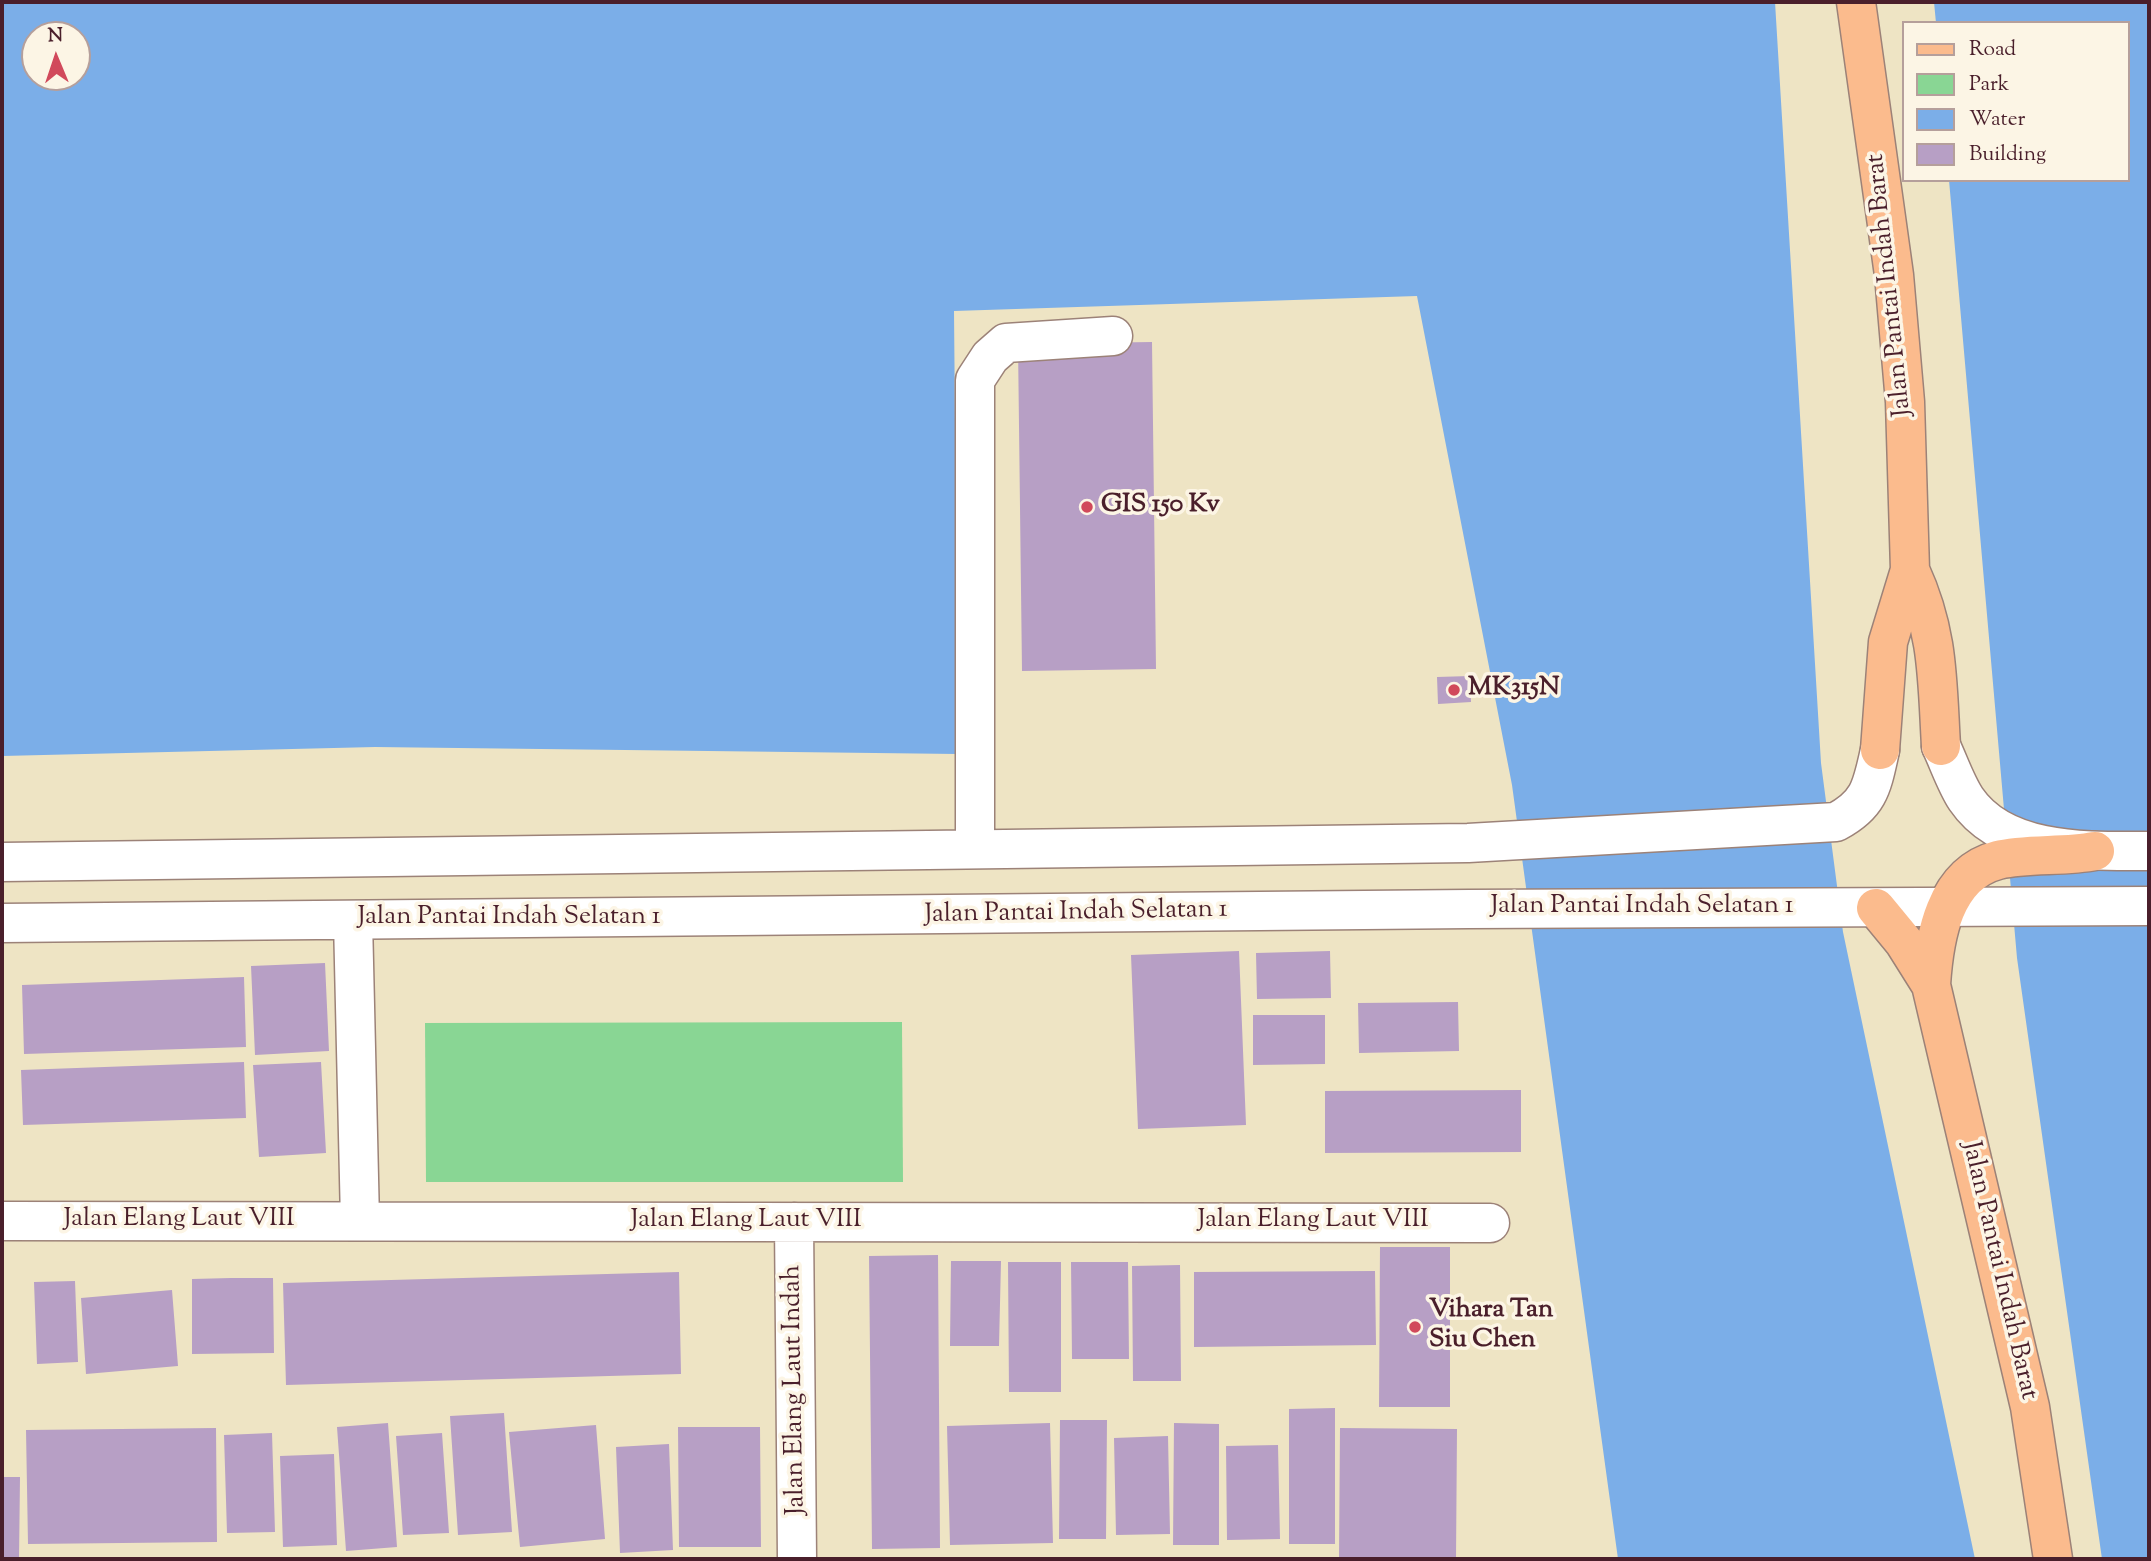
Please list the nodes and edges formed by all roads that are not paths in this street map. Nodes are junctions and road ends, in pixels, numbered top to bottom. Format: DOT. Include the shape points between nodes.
graph roads {
  1 [pos="1856,2"];
  2 [pos="1113,336"];
  3 [pos="1910,570"];
  4 [pos="1941,746"];
  5 [pos="1880,750"];
  6 [pos="1999,846"];
  7 [pos="975,848"];
  8 [pos="2149,850"];
  9 [pos="2095,851"];
  10 [pos="2,862"];
  11 [pos="2149,906"];
  12 [pos="1862,908"];
  13 [pos="1945,908"];
  14 [pos="352,920"];
  15 [pos="2,923"];
  16 [pos="1931,985"];
  17 [pos="2,1221"];
  18 [pos="360,1221"];
  19 [pos="794,1222"];
  20 [pos="1490,1223"];
  21 [pos="797,1559"];
  22 [pos="2053,1559"];
  1 -- 3 [label="main road, Jalan Pantai Indah Barat" via="1894,275 1905,402"];
  2 -- 7 [label="street" via="1006,343 975,380"];
  3 -- 4 [label="main road, Jalan Pantai Indah Barat" via="1925,602 1934,639"];
  3 -- 5 [label="main road, Jalan Pantai Indah Barat" via="1888,642"];
  4 -- 6 [label="street" via="1967,800"];
  5 -- 7 [label="street" via="1872,785 1858,810 1836,822 1468,843"];
  6 -- 9 [label="main road" via="2071,856"];
  6 -- 13 [label="main road"];
  7 -- 10 [label="street"];
  8 -- 9 [label="street"];
  11 -- 13 [label="street, Jalan Pantai Indah Selatan 1"];
  12 -- 13 [label="street, Jalan Pantai Indah Selatan 1"];
  12 -- 14 [label="street, Jalan Pantai Indah Selatan 1"];
  12 -- 16 [label="main road, Jalan Pantai Indah Barat" via="1904,942"];
  13 -- 16 [label="main road, Jalan Pantai Indah Barat"];
  14 -- 15 [label="street, Jalan Pantai Indah Selatan 1"];
  14 -- 18 [label="street"];
  16 -- 22 [label="main road, Jalan Pantai Indah Barat" via="2030,1407"];
  17 -- 18 [label="street, Jalan Elang Laut VIII"];
  18 -- 19 [label="street, Jalan Elang Laut VIII"];
  19 -- 20 [label="street, Jalan Elang Laut VIII"];
  19 -- 21 [label="street, Jalan Elang Laut Indah"];
}
